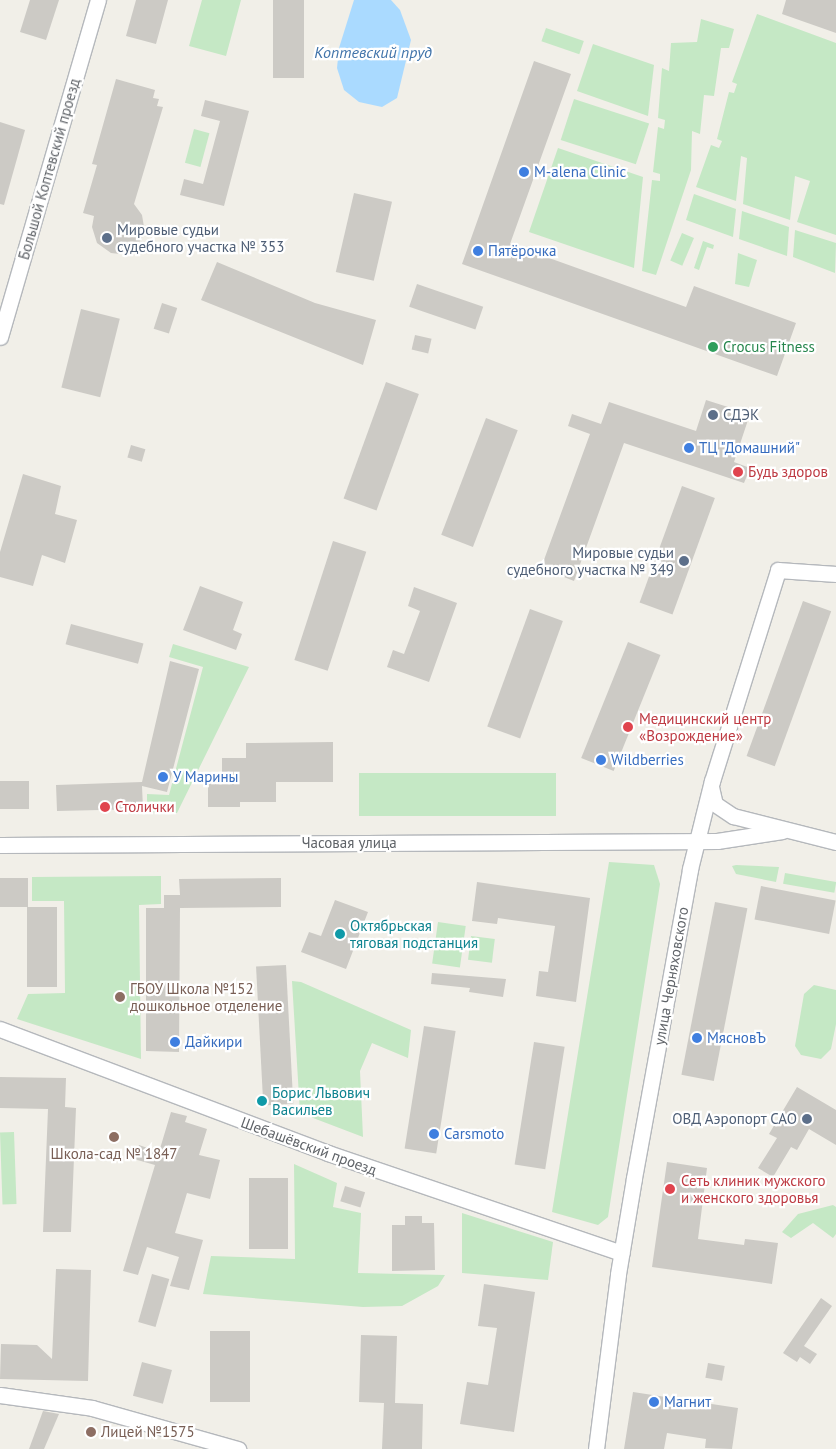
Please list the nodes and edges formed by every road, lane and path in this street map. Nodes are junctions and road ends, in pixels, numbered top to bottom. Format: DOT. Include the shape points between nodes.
graph roads {
  1 [pos="98,0"];
  2 [pos="0,337"];
  3 [pos="836,574"];
  4 [pos="710,787"];
  5 [pos="782,831"];
  6 [pos="697,841"];
  7 [pos="836,842"];
  8 [pos="0,845"];
  9 [pos="0,1029"];
  10 [pos="621,1253"];
  11 [pos="0,1394"];
  12 [pos="238,1449"];
  13 [pos="596,1449"];
  1 -- 2 [label="street, Большой Коптевский проезд"];
  3 -- 4 [label="street, улица Черняховского" via="778,570"];
  4 -- 5 [label="street" via="715,804 733,816"];
  4 -- 6 [label="street, улица Черняховского"];
  5 -- 6 [label="street, Часовая улица"];
  5 -- 7 [label="street"];
  6 -- 8 [label="street, Часовая улица"];
  6 -- 10 [label="street, улица Черняховского"];
  9 -- 10 [label="street, Шебашёвский проезд" via="328,1153"];
  10 -- 13 [label="street, улица Черняховского"];
  11 -- 12 [label="street" via="92,1408"];
}
